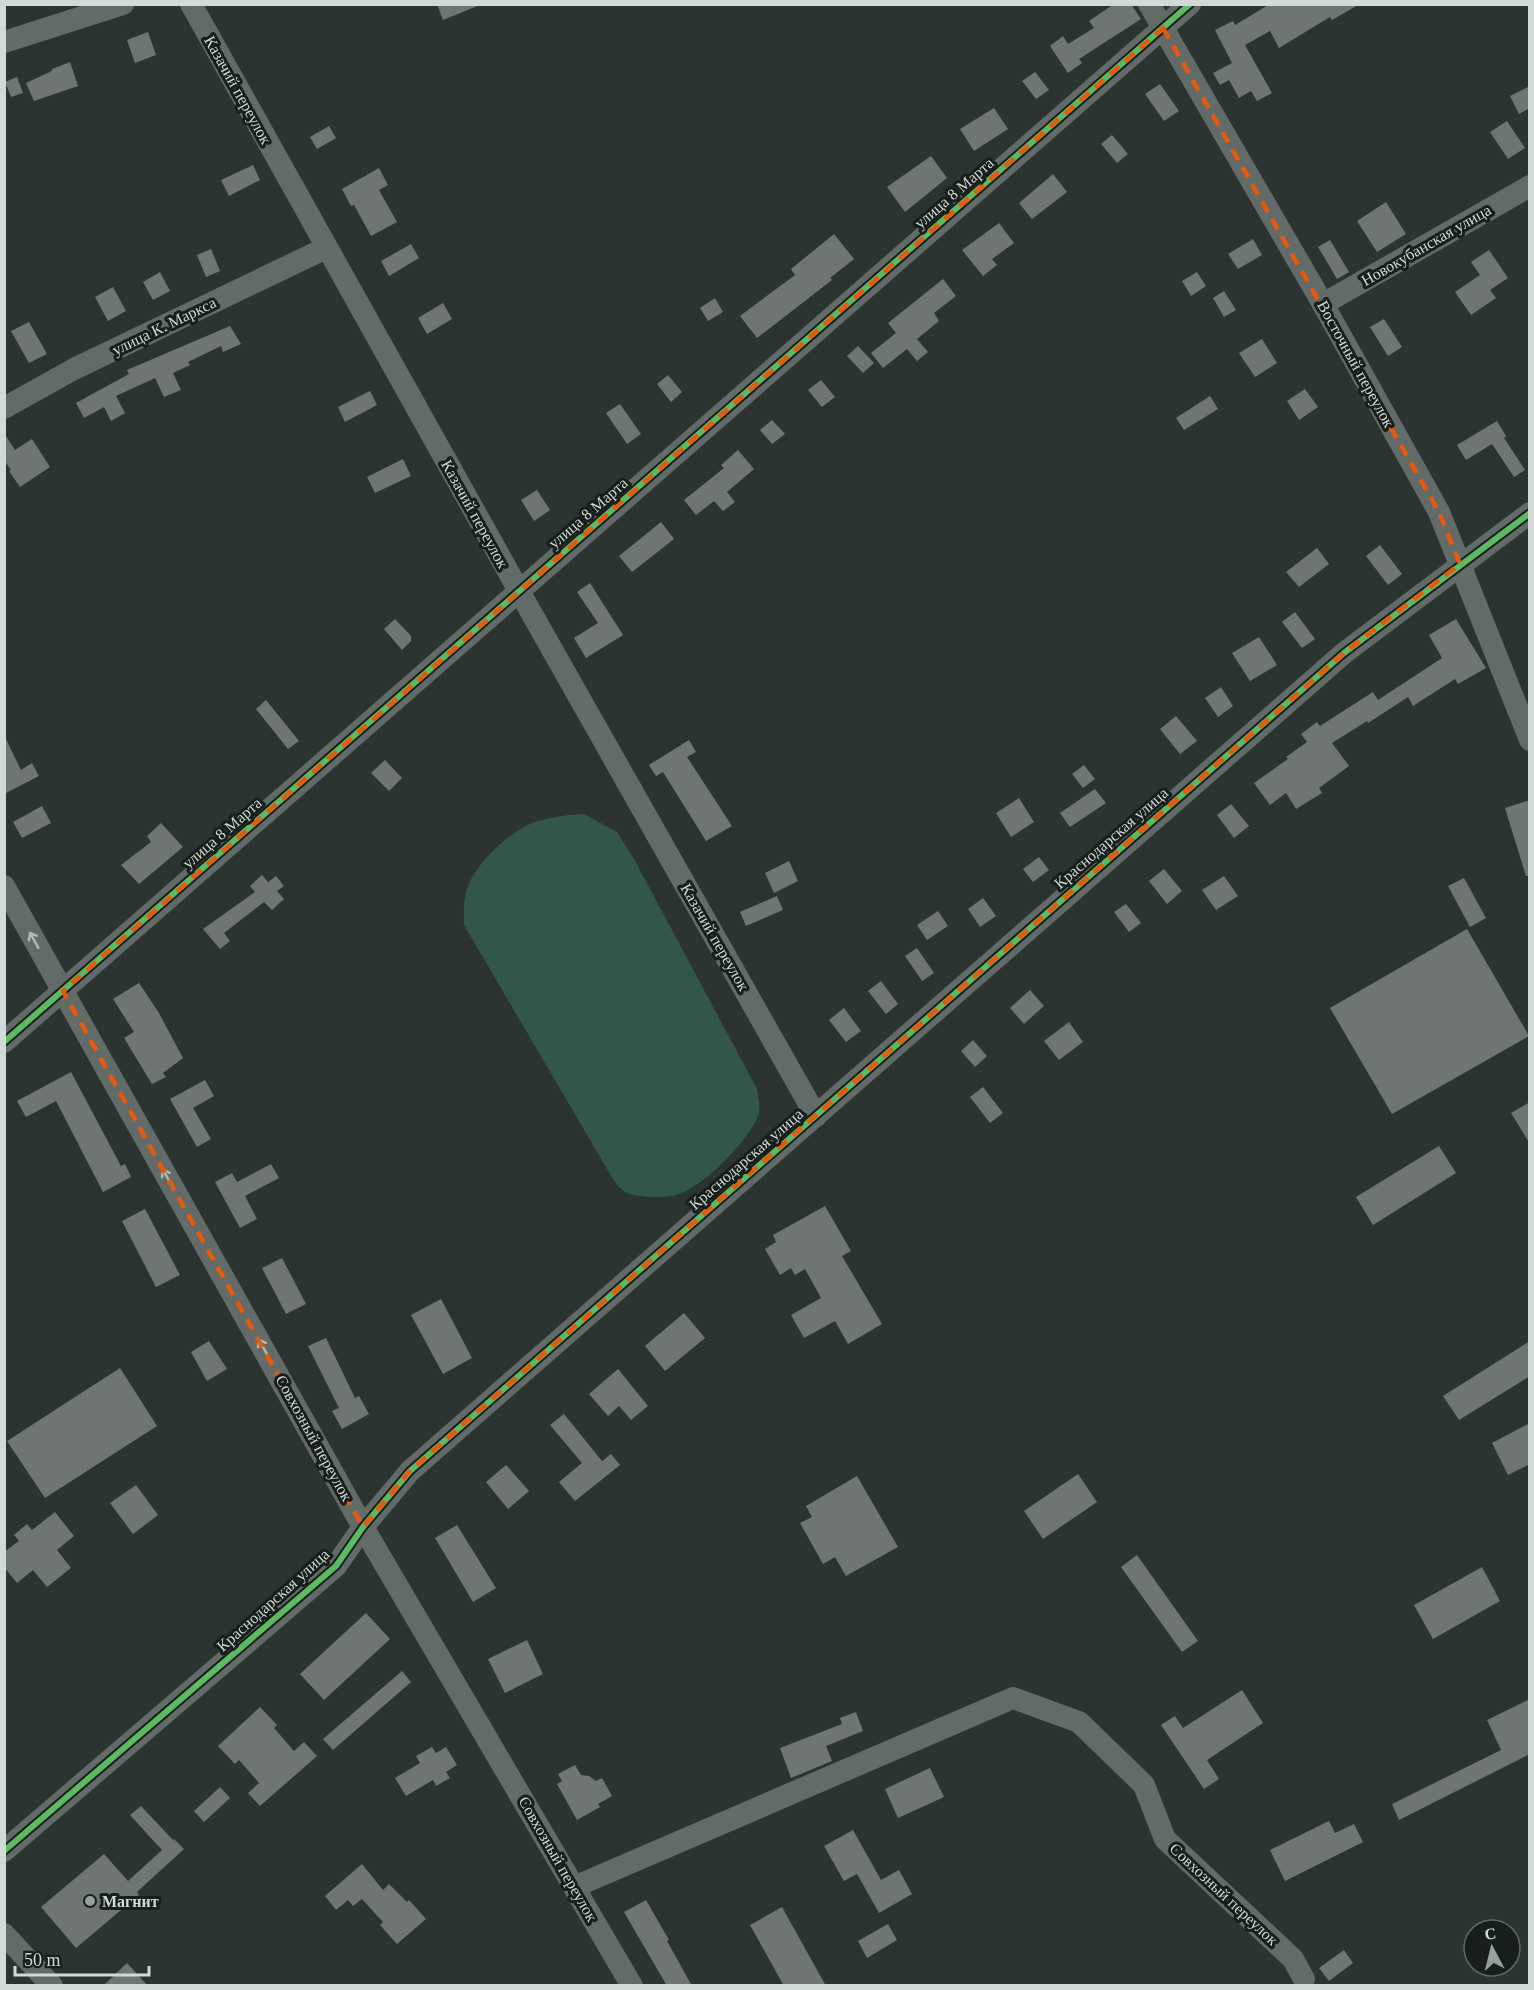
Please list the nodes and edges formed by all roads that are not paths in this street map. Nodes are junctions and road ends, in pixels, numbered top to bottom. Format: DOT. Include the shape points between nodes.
graph roads {
  1 [pos="123,4"];
  2 [pos="191,4"];
  3 [pos="1149,4"];
  4 [pos="1190,4"];
  5 [pos="1163,28"];
  6 [pos="4,42"];
  7 [pos="1530,186"];
  8 [pos="326,248"];
  9 [pos="1323,304"];
  10 [pos="4,408"];
  11 [pos="1530,513"];
  12 [pos="1460,564"];
  13 [pos="519,591"];
  14 [pos="1528,732"];
  15 [pos="4,886"];
  16 [pos="63,991"];
  17 [pos="4,1042"];
  18 [pos="816,1116"];
  19 [pos="363,1527"];
  20 [pos="4,1851"];
  21 [pos="574,1887"];
  22 [pos="4,1934"];
  23 [pos="1304,1979"];
  24 [pos="52,1986"];
  25 [pos="632,1986"];
  1 -- 6 [label="street"];
  2 -- 8 [label="street, Казачий переулок"];
  3 -- 5 [label="street, Восточный переулок"];
  4 -- 5 [label="street, улица 8 Марта"];
  5 -- 9 [label="street, Восточный переулок"];
  5 -- 13 [label="street, улица 8 Марта"];
  7 -- 9 [label="street, Новокубанская улица"];
  8 -- 10 [label="street, улица К. Маркса" via="74,369"];
  8 -- 13 [label="street, Казачий переулок"];
  9 -- 12 [label="street, Восточный переулок" via="1439,512"];
  11 -- 12 [label="street, Краснодарская улица"];
  12 -- 14 [label="street, Восточный переулок"];
  12 -- 18 [label="street, Краснодарская улица" via="1344,653"];
  13 -- 16 [label="street, улица 8 Марта"];
  13 -- 18 [label="street, Казачий переулок"];
  16 -- 15 [label="street, Совхозный переулок, one-way"];
  16 -- 17 [label="street, улица 8 Марта"];
  19 -- 16 [label="street, Совхозный переулок, one-way"];
  18 -- 19 [label="street, Краснодарская улица" via="410,1472"];
  19 -- 20 [label="street, Краснодарская улица" via="336,1566"];
  19 -- 21 [label="street, Совхозный переулок"];
  21 -- 23 [label="street, Совхозный переулок" via="1013,1698 1079,1722 1144,1785 1166,1839 1293,1959"];
  21 -- 25 [label="street, Совхозный переулок"];
  22 -- 24 [label="street"];
}
